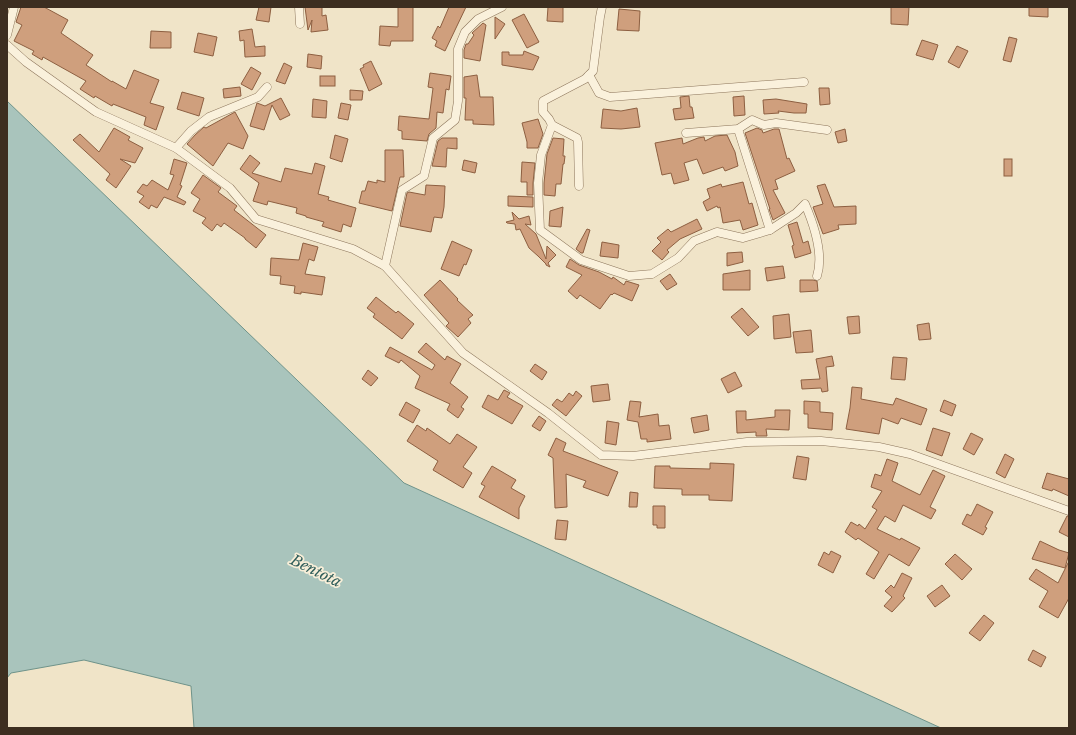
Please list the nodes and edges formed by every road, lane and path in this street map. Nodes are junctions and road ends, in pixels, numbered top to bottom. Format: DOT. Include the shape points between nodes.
graph roads {
  1 [pos="14,7"];
  2 [pos="299,7"];
  3 [pos="502,7"];
  4 [pos="602,7"];
  5 [pos="300,24"];
  6 [pos="7,35"];
  7 [pos="7,45"];
  8 [pos="589,75"];
  9 [pos="804,82"];
  10 [pos="267,87"];
  11 [pos="552,125"];
  12 [pos="738,129"];
  13 [pos="827,130"];
  14 [pos="686,133"];
  15 [pos="176,148"];
  16 [pos="579,186"];
  17 [pos="770,230"];
  18 [pos="385,266"];
  19 [pos="817,276"];
  20 [pos="1069,511"];
  1 -- 6 [label="street"];
  2 -- 5 [label="street"];
  3 -- 18 [label="street" via="478,19 465,32 458,50 458,100 455,120 433,138 424,176 402,190"];
  4 -- 8 [label="street" via="593,71"];
  7 -- 15 [label="street" via="26,62 96,112"];
  8 -- 9 [label="street" via="599,93 610,97"];
  8 -- 11 [label="street" via="543,101 543,112"];
  10 -- 15 [label="street" via="258,97 209,117 191,131"];
  11 -- 16 [label="street" via="577,138"];
  11 -- 17 [label="street" via="540,162 540,230 581,260 629,276 652,274 678,258 694,241 717,232 744,238"];
  12 -- 13 [label="street" via="752,120 764,125 776,123"];
  12 -- 14 [label="street"];
  12 -- 17 [label="street"];
  15 -- 18 [label="street" via="230,188 256,219 353,249"];
  17 -- 19 [label="street" via="805,204 817,237 820,267"];
  18 -- 20 [label="street" via="463,353 548,413 601,455 633,456 747,442 821,441 878,446 910,454"];
}
